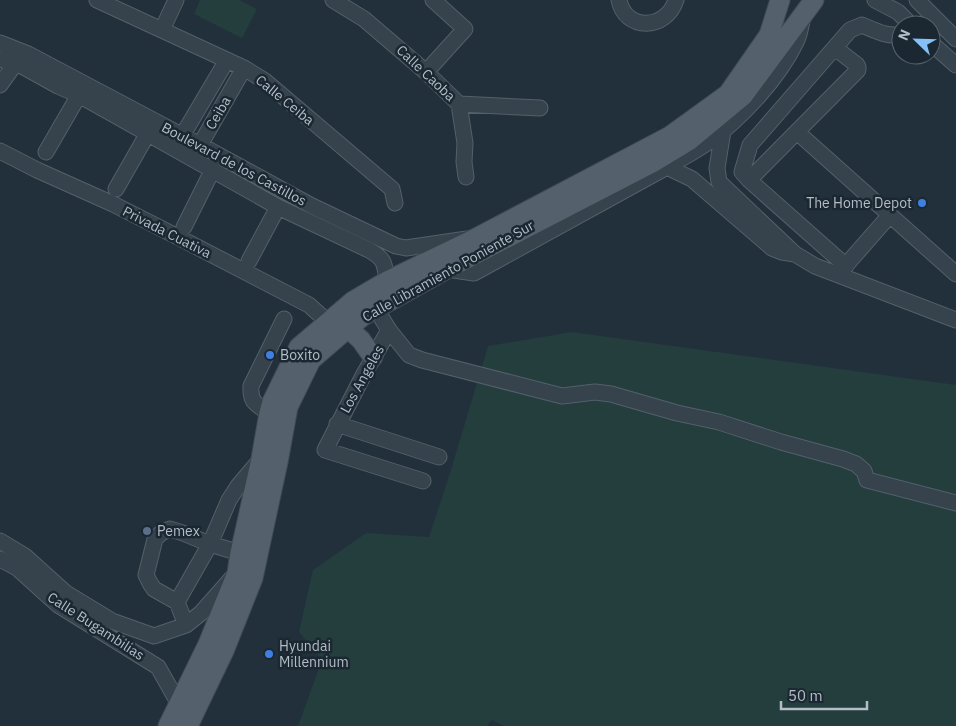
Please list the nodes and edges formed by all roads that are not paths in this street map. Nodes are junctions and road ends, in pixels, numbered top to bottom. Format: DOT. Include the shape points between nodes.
graph roads {
  1 [pos="98,0"];
  2 [pos="176,0"];
  3 [pos="333,0"];
  4 [pos="432,0"];
  5 [pos="619,0"];
  6 [pos="676,0"];
  7 [pos="780,0"];
  8 [pos="875,0"];
  9 [pos="917,0"];
  10 [pos="809,6"];
  11 [pos="902,6"];
  12 [pos="162,30"];
  13 [pos="891,34"];
  14 [pos="956,39"];
  15 [pos="0,43"];
  16 [pos="835,48"];
  17 [pos="941,52"];
  18 [pos="227,60"];
  19 [pos="7,62"];
  20 [pos="956,65"];
  21 [pos="39,68"];
  22 [pos="244,68"];
  23 [pos="426,72"];
  24 [pos="0,85"];
  25 [pos="79,95"];
  26 [pos="459,104"];
  27 [pos="540,108"];
  28 [pos="723,131"];
  29 [pos="797,132"];
  30 [pos="148,133"];
  31 [pos="182,136"];
  32 [pos="200,145"];
  33 [pos="175,149"];
  34 [pos="0,152"];
  35 [pos="46,152"];
  36 [pos="194,159"];
  37 [pos="660,165"];
  38 [pos="213,169"];
  39 [pos="466,177"];
  40 [pos="749,180"];
  41 [pos="116,189"];
  42 [pos="394,203"];
  43 [pos="278,207"];
  44 [pos="890,215"];
  45 [pos="184,227"];
  46 [pos="478,237"];
  47 [pos="795,254"];
  48 [pos="249,261"];
  49 [pos="842,270"];
  50 [pos="956,274"];
  51 [pos="387,281"];
  52 [pos="376,309"];
  53 [pos="954,317"];
  54 [pos="284,319"];
  55 [pos="329,323"];
  56 [pos="348,328"];
  57 [pos="389,330"];
  58 [pos="275,340"];
  59 [pos="299,347"];
  60 [pos="373,357"];
  61 [pos="268,413"];
  62 [pos="337,424"];
  63 [pos="439,457"];
  64 [pos="261,459"];
  65 [pos="423,481"];
  66 [pos="956,502"];
  67 [pos="0,541"];
  68 [pos="210,544"];
  69 [pos="240,553"];
  70 [pos="0,559"];
  71 [pos="21,562"];
  72 [pos="237,573"];
  73 [pos="177,602"];
  74 [pos="186,625"];
  75 [pos="179,704"];
  76 [pos="190,725"];
  77 [pos="168,726"];
  1 -- 12 [label="street, Calle Ceiba"];
  2 -- 12 [label="street"];
  3 -- 23 [label="street, Calle Caoba" via="364,19"];
  4 -- 23 [label="street" via="465,29"];
  5 -- 6 [label="street" via="629,17 649,24 667,16"];
  7 -- 46 [label="main road" via="769,35 728,94 670,136"];
  8 -- 11 [label="street"];
  9 -- 14 [label="street"];
  10 -- 28 [label="street" via="798,38 783,66"];
  10 -- 37 [label="main road, Calle Libramiento Poniente Sur" via="743,96"];
  12 -- 18 [label="street, Calle Ceiba"];
  13 -- 16 [label="street" via="862,25 850,30"];
  15 -- 21 [label="street, Boulevard de los Castillos" via="28,54"];
  16 -- 29 [label="street" via="857,65 858,70"];
  16 -- 40 [label="street" via="750,145 742,172"];
  17 -- 20 [label="street"];
  18 -- 22 [label="street, Calle Ceiba"];
  18 -- 31 [label="street"];
  19 -- 21 [label="street, Boulevard de los Castillos"];
  19 -- 24 [label="street"];
  21 -- 25 [label="street, Boulevard de los Castillos" via="58,86"];
  21 -- 31 [label="street, Boulevard de los Castillos"];
  22 -- 32 [label="street, Ceiba"];
  22 -- 42 [label="street, Calle Ceiba" via="265,81 392,190"];
  23 -- 26 [label="street, Calle Caoba"];
  25 -- 30 [label="street, Boulevard de los Castillos"];
  25 -- 35 [label="street"];
  26 -- 27 [label="street"];
  26 -- 39 [label="street, Calle Caoba"];
  28 -- 37 [label="street" via="706,144"];
  28 -- 47 [label="street" via="717,168 719,182"];
  29 -- 40 [label="street"];
  29 -- 44 [label="street"];
  30 -- 33 [label="street, Boulevard de los Castillos"];
  30 -- 41 [label="street"];
  31 -- 32 [label="street, Boulevard de los Castillos"];
  31 -- 33 [label="street"];
  32 -- 36 [label="street, Ceiba"];
  32 -- 46 [label="street, Boulevard de los Castillos" via="312,206 396,246 406,248"];
  33 -- 36 [label="street, Boulevard de los Castillos"];
  34 -- 55 [label="street, Privada Cuativa" via="183,239 309,305"];
  36 -- 38 [label="street, Boulevard de los Castillos"];
  37 -- 47 [label="street" via="692,179 772,248"];
  37 -- 52 [label="main road, Calle Libramiento Poniente Sur" via="447,269"];
  38 -- 43 [label="street, Boulevard de los Castillos"];
  38 -- 45 [label="street"];
  40 -- 49 [label="street"];
  43 -- 48 [label="street"];
  43 -- 51 [label="street, Boulevard de los Castillos" via="379,256 383,260"];
  44 -- 49 [label="street"];
  44 -- 50 [label="street"];
  46 -- 51 [label="main road"];
  47 -- 49 [label="street" via="816,266"];
  49 -- 53 [label="street"];
  51 -- 55 [label="main road" via="353,302"];
  52 -- 56 [label="main road, Calle Libramiento Poniente Sur"];
  52 -- 57 [label="street, Los Angeles"];
  54 -- 58 [label="street"];
  55 -- 59 [label="main road"];
  56 -- 60 [label="main road"];
  56 -- 76 [label="main road, Calle Libramiento Poniente Sur" via="312,360 288,407 253,578"];
  57 -- 60 [label="street, Los Angeles"];
  57 -- 66 [label="street" via="410,355 422,360 562,396 595,392 611,394 719,422 843,458 864,471 867,480"];
  58 -- 59 [label="street"];
  58 -- 61 [label="street" via="250,394 254,403"];
  59 -- 61 [label="main road"];
  60 -- 62 [label="street, Los Angeles"];
  61 -- 64 [label="main road"];
  62 -- 63 [label="street"];
  62 -- 65 [label="street, Los Angeles" via="324,450"];
  64 -- 68 [label="street" via="229,500"];
  64 -- 69 [label="main road"];
  67 -- 71 [label="street, Calle Bugambilias"];
  68 -- 69 [label="street"];
  68 -- 73 [label="street"];
  68 -- 73 [label="street" via="170,529 155,539 146,575 154,589"];
  69 -- 72 [label="main road"];
  70 -- 71 [label="street, Calle Bugambilias"];
  71 -- 74 [label="street, Calle Bugambilias" via="112,621 154,636"];
  71 -- 75 [label="street, Calle Bugambilias" via="58,605 158,666"];
  72 -- 74 [label="street, Calle Bugambilias"];
  72 -- 75 [label="main road"];
  73 -- 74 [label="street"];
  75 -- 77 [label="main road"];
}
